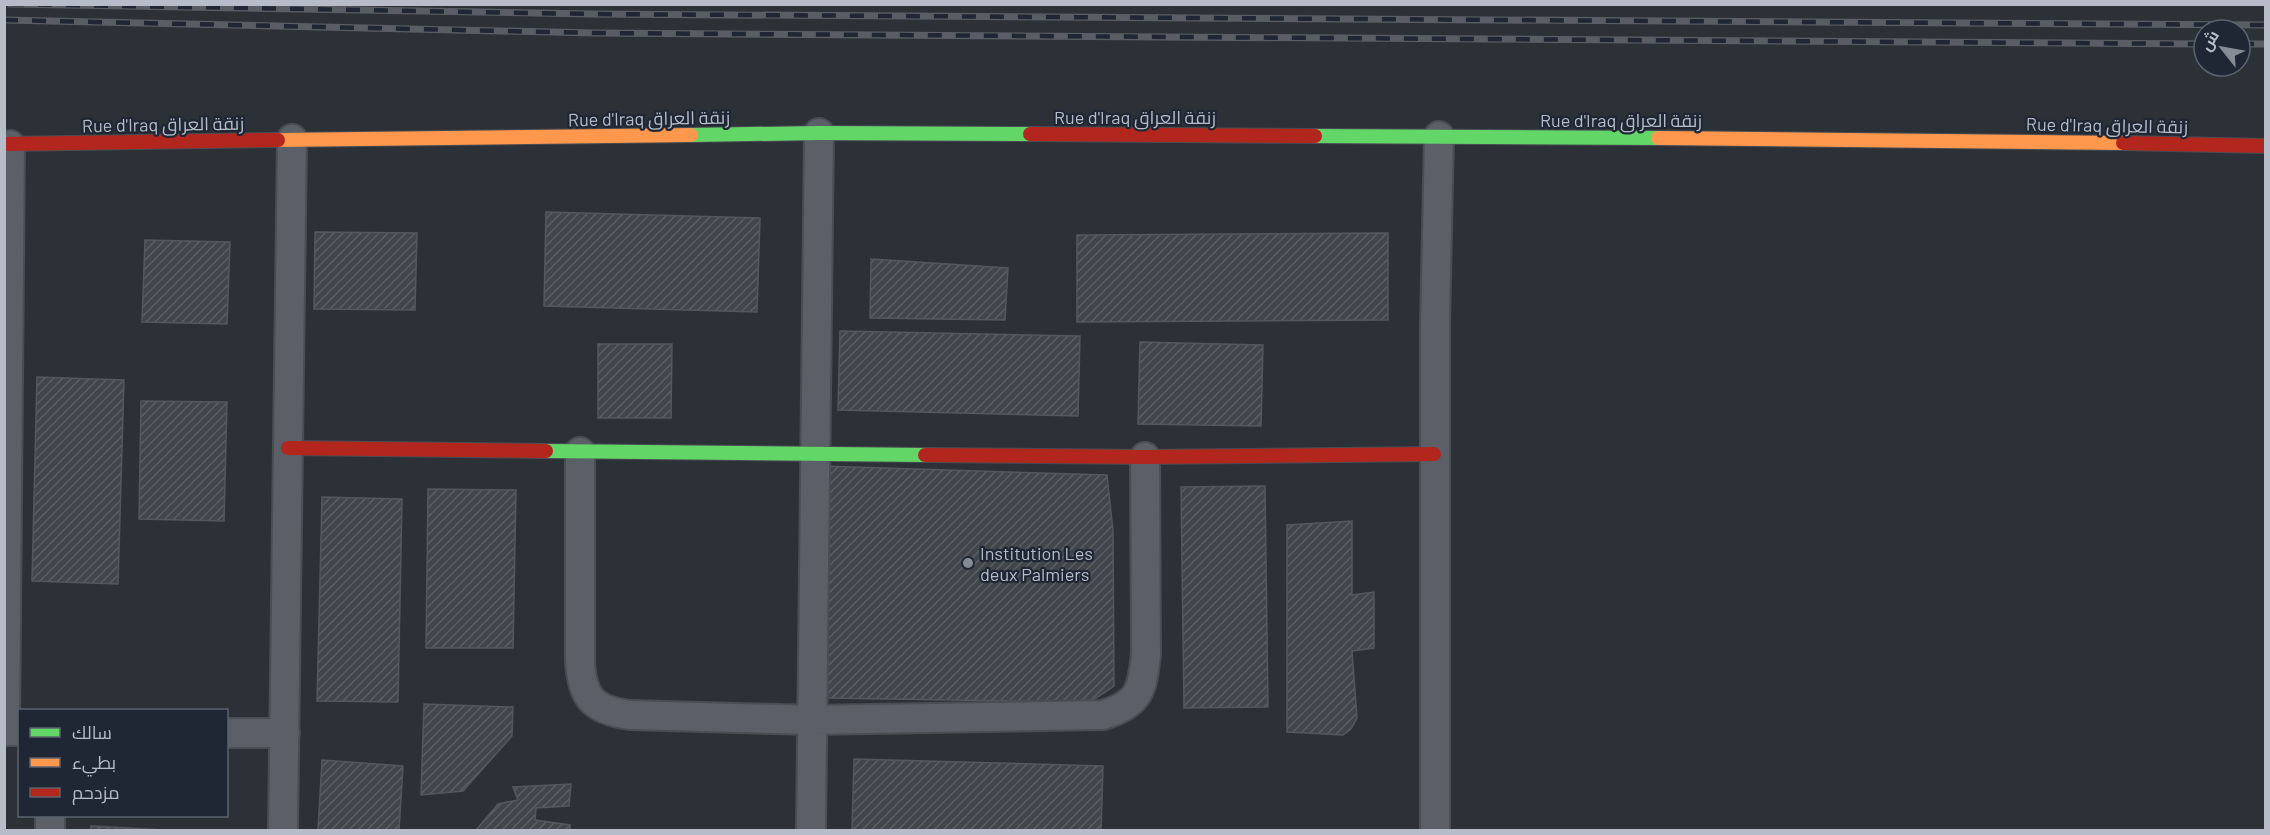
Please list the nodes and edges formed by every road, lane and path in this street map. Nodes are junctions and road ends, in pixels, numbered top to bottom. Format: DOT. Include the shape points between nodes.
graph roads {
  1 [pos="819,134"];
  2 [pos="1439,136"];
  3 [pos="292,139"];
  4 [pos="7,145"];
  5 [pos="2265,146"];
  6 [pos="288,448"];
  7 [pos="6,452"];
  8 [pos="580,452"];
  9 [pos="817,454"];
  10 [pos="1434,454"];
  11 [pos="1145,457"];
  12 [pos="812,720"];
  13 [pos="18,731"];
  14 [pos="228,733"];
  15 [pos="285,733"];
  16 [pos="283,831"];
  17 [pos="810,831"];
  18 [pos="1435,831"];
  1 -- 2 [label="street, Rue d'Iraq زنقة العراق"];
  1 -- 3 [label="street, Rue d'Iraq زنقة العراق"];
  1 -- 9 [label="street"];
  2 -- 5 [label="street, Rue d'Iraq زنقة العراق"];
  2 -- 10 [label="street"];
  3 -- 4 [label="street, Rue d'Iraq زنقة العراق"];
  3 -- 6 [label="street"];
  4 -- 7 [label="street"];
  6 -- 8 [label="street"];
  6 -- 15 [label="street"];
  7 -- 13 [label="street" via="4,731"];
  8 -- 9 [label="street"];
  8 -- 12 [label="street" via="580,661 584,690 594,704 609,712 630,715"];
  9 -- 11 [label="street"];
  9 -- 12 [label="street"];
  10 -- 11 [label="street"];
  10 -- 18 [label="street"];
  11 -- 12 [label="street" via="1146,654 1138,695 1122,709 1103,715"];
  12 -- 17 [label="street"];
  14 -- 15 [label="street"];
  15 -- 16 [label="street"];
}
